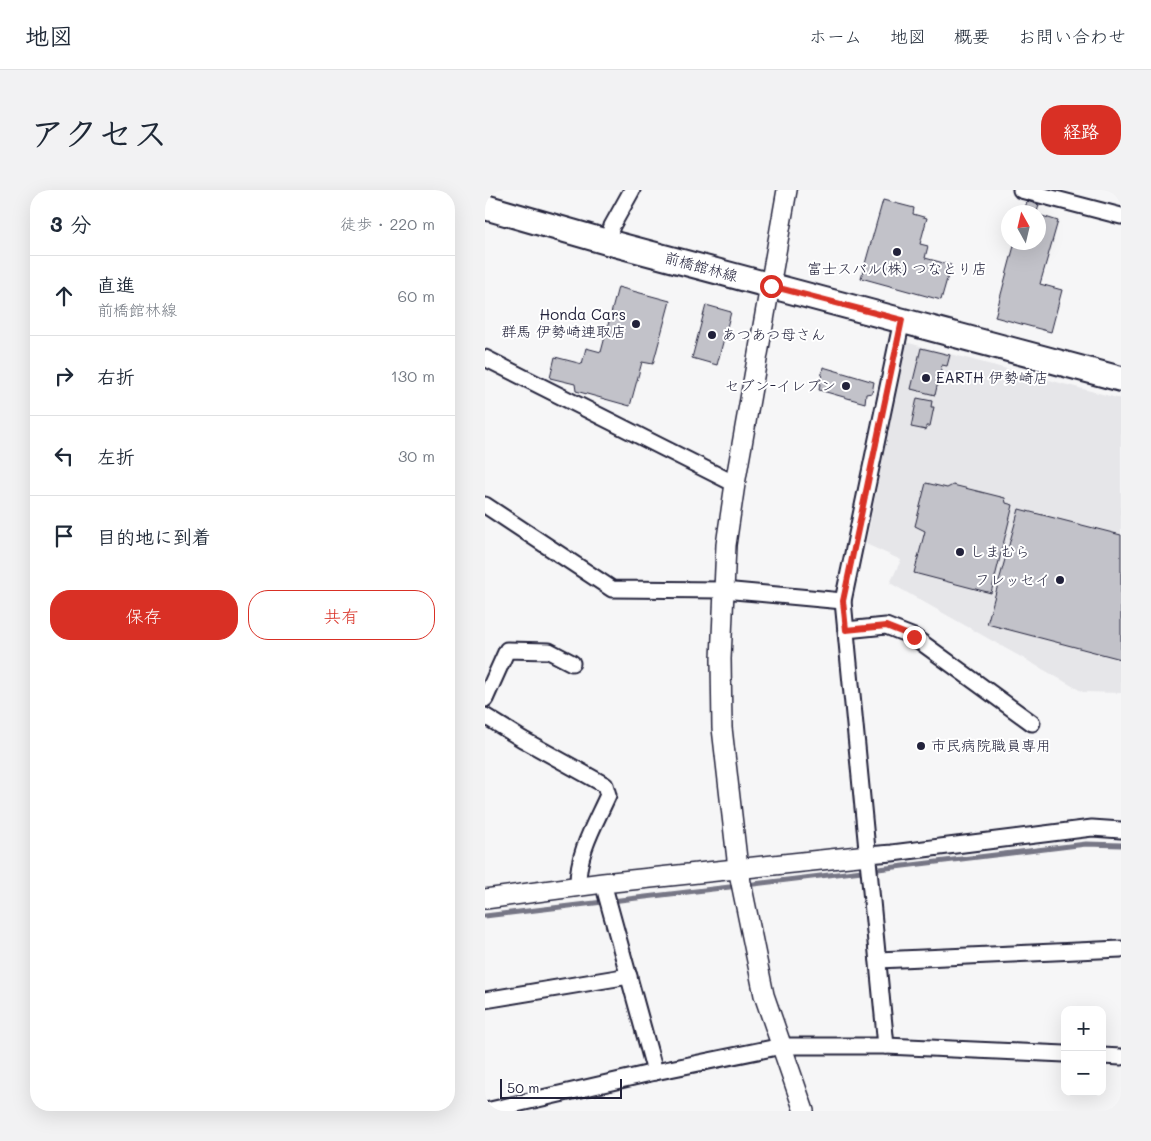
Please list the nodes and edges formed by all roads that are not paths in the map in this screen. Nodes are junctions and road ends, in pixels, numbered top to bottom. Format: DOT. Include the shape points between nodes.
graph roads {
  1 [pos="787,190"];
  2 [pos="1021,190"];
  3 [pos="630,191"];
  4 [pos="485,208"];
  5 [pos="1121,216"];
  6 [pos="607,242"];
  7 [pos="771,286"];
  8 [pos="902,320"];
  9 [pos="485,358"];
  10 [pos="1121,379"];
  11 [pos="735,484"];
  12 [pos="485,505"];
  13 [pos="723,590"];
  14 [pos="843,601"];
  15 [pos="846,630"];
  16 [pos="572,663"];
  17 [pos="485,699"];
  18 [pos="485,716"];
  19 [pos="1032,724"];
  20 [pos="1121,830"];
  21 [pos="868,854"];
  22 [pos="738,868"];
  23 [pos="603,883"];
  24 [pos="578,886"];
  25 [pos="485,899"];
  26 [pos="1121,948"];
  27 [pos="878,960"];
  28 [pos="629,976"];
  29 [pos="485,1000"];
  30 [pos="781,1046"];
  31 [pos="886,1046"];
  32 [pos="1061,1054"];
  33 [pos="1106,1056"];
  34 [pos="1121,1057"];
  35 [pos="655,1072"];
  36 [pos="486,1111"];
  37 [pos="804,1111"];
  1 -- 7 [label="street"];
  2 -- 5 [label="street"];
  3 -- 6 [label="street"];
  4 -- 6 [label="main road, 前橋館林線"];
  6 -- 7 [label="main road, 前橋館林線"];
  7 -- 8 [label="main road, 前橋館林線"];
  7 -- 11 [label="street"];
  8 -- 10 [label="main road, 前橋館林線"];
  8 -- 14 [label="street"];
  9 -- 11 [label="street"];
  11 -- 13 [label="street"];
  12 -- 13 [label="street" via="612,589"];
  13 -- 14 [label="street"];
  13 -- 22 [label="street" via="722,728"];
  14 -- 15 [label="street"];
  15 -- 19 [label="street" via="886,626 914,637"];
  15 -- 21 [label="street"];
  16 -- 17 [label="street" via="549,651 507,650"];
  18 -- 24 [label="street" via="605,785 608,795 584,847"];
  20 -- 21 [label="street" via="1092,828"];
  21 -- 22 [label="street"];
  21 -- 27 [label="street"];
  22 -- 23 [label="street"];
  22 -- 30 [label="street" via="764,995"];
  23 -- 24 [label="street"];
  23 -- 28 [label="street"];
  24 -- 25 [label="street"];
  26 -- 27 [label="street"];
  27 -- 31 [label="street"];
  28 -- 29 [label="street"];
  28 -- 35 [label="street"];
  30 -- 31 [label="street"];
  30 -- 35 [label="street"];
  30 -- 37 [label="street"];
  31 -- 32 [label="street"];
  33 -- 34 [label="street"];
  35 -- 36 [label="street"];
}
